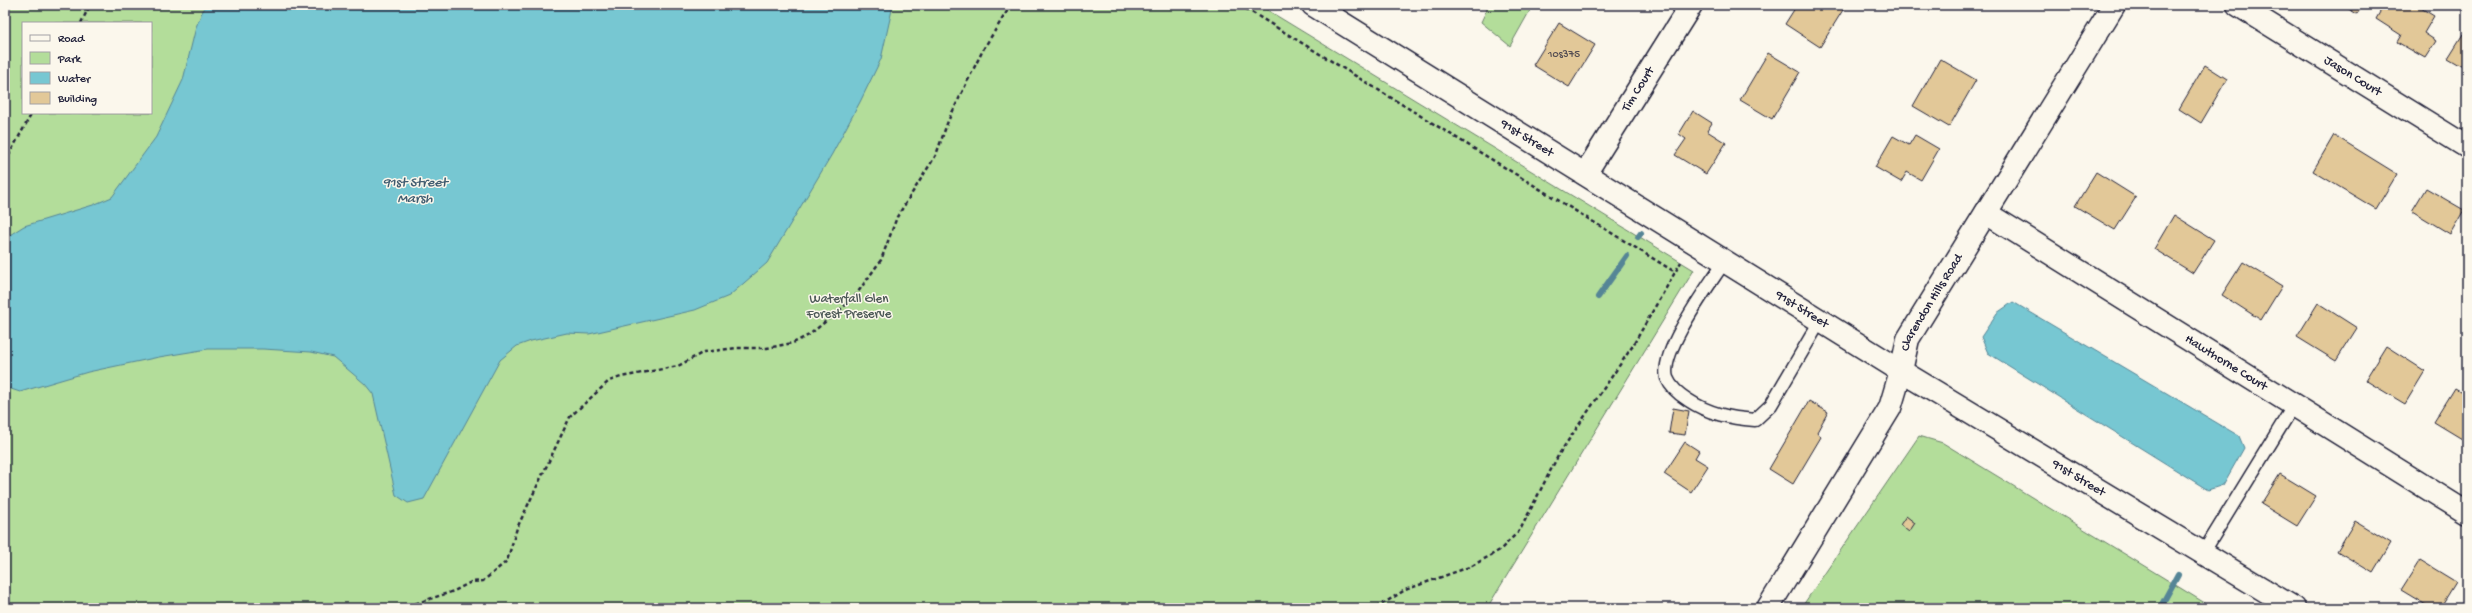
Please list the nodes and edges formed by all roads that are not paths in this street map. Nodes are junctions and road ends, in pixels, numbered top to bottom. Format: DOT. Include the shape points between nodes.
graph roads {
  1 [pos="1313,5"];
  2 [pos="1691,5"];
  3 [pos="2114,5"];
  4 [pos="2238,5"];
  5 [pos="2467,147"];
  6 [pos="1585,174"];
  7 [pos="1986,213"];
  8 [pos="1724,262"];
  9 [pos="1820,321"];
  10 [pos="1901,371"];
  11 [pos="2294,405"];
  12 [pos="2467,513"];
  13 [pos="2203,553"];
  14 [pos="1768,608"];
  15 [pos="2294,608"];
  1 -- 6 [label="street, 91st Street"];
  2 -- 6 [label="street, Tim Court"];
  3 -- 7 [label="street, Clarendon Hills Road"];
  4 -- 5 [label="street, Jason Court"];
  6 -- 8 [label="street, 91st Street"];
  7 -- 10 [label="street, Clarendon Hills Road" via="1908,339"];
  7 -- 11 [label="street, Hawthorne Court"];
  8 -- 9 [label="street, 91st Street"];
  8 -- 9 [label="lane" via="1678,335 1666,363 1667,378 1678,394 1702,409 1731,418 1754,420 1771,405"];
  9 -- 10 [label="street, 91st Street"];
  10 -- 13 [label="street, 91st Street"];
  10 -- 14 [label="street, Clarendon Hills Road" via="1890,408"];
  11 -- 12 [label="street, Hawthorne Court"];
  11 -- 13 [label="lane"];
  13 -- 15 [label="street, 91st Street"];
}
